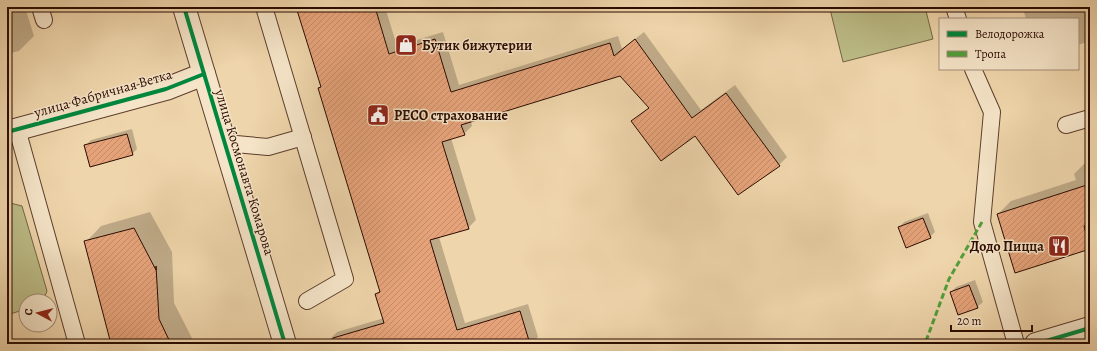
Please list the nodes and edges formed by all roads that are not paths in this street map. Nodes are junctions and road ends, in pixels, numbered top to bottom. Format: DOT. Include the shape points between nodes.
graph roads {
  1 [pos="184,7"];
  2 [pos="264,7"];
  3 [pos="954,7"];
  4 [pos="958,18"];
  5 [pos="973,70"];
  6 [pos="204,74"];
  7 [pos="1090,118"];
  8 [pos="1066,125"];
  9 [pos="12,130"];
  10 [pos="303,137"];
  11 [pos="225,143"];
  12 [pos="307,302"];
  13 [pos="1090,328"];
  14 [pos="77,344"];
  15 [pos="285,344"];
  16 [pos="1016,344"];
  17 [pos="1036,344"];
  1 -- 6 [label="street, улица Космонавта Комарова"];
  2 -- 10 [label="lane"];
  3 -- 4 [label="lane"];
  5 -- 16 [label="lane" via="992,112 982,222"];
  6 -- 9 [label="street, улица Фабричная Ветка" via="166,89"];
  6 -- 11 [label="street, улица Космонавта Комарова"];
  7 -- 8 [label="lane"];
  9 -- 14 [label="lane"];
  10 -- 11 [label="lane" via="268,147"];
  10 -- 12 [label="lane" via="345,279"];
  11 -- 15 [label="street, улица Космонавта Комарова"];
  13 -- 17 [label="street"];
}
